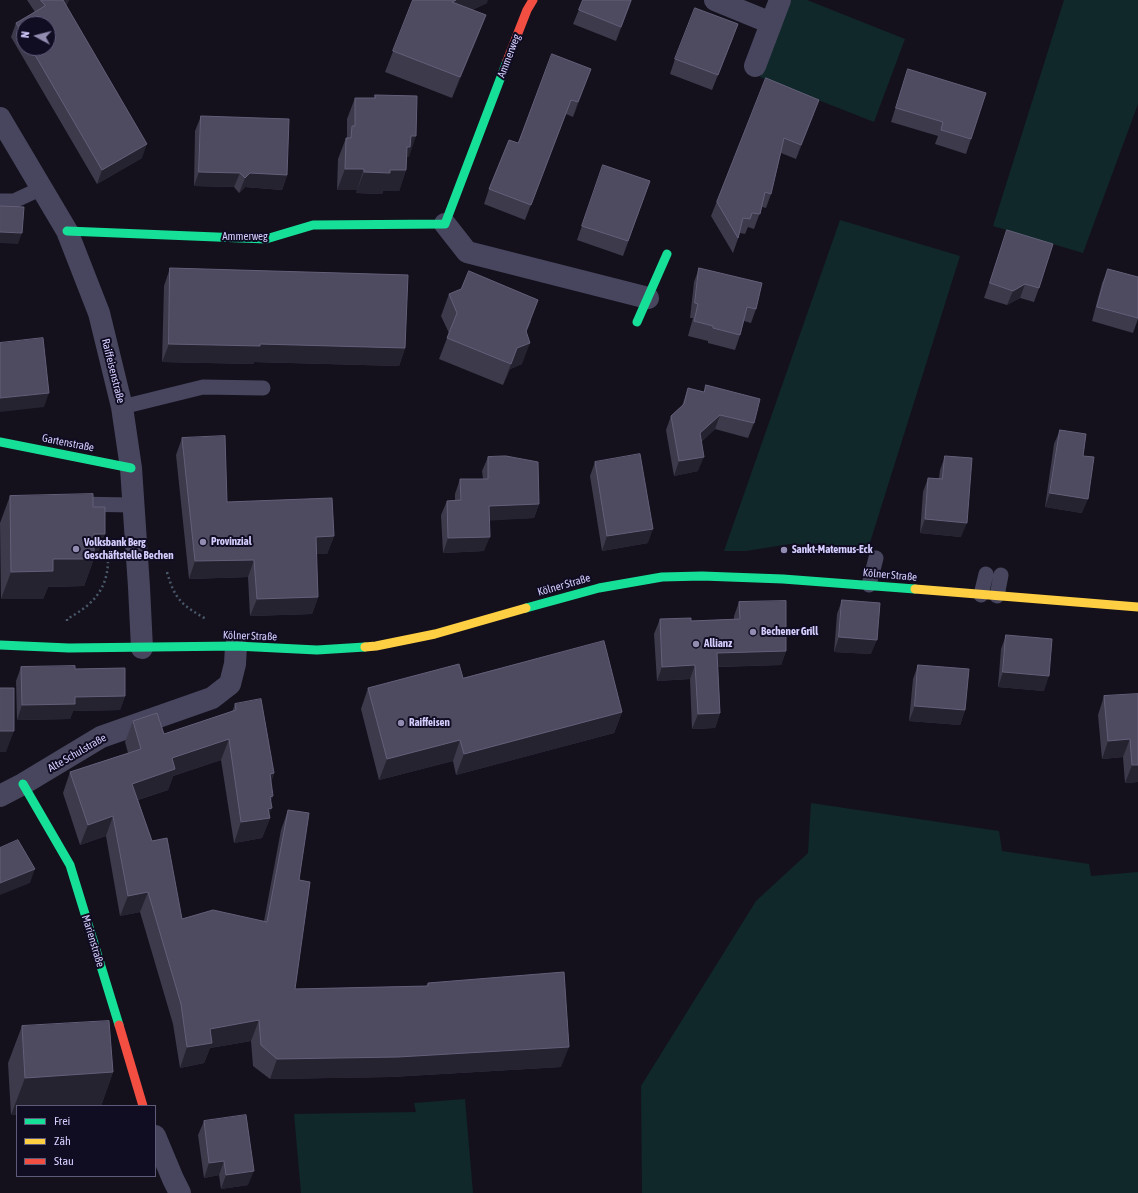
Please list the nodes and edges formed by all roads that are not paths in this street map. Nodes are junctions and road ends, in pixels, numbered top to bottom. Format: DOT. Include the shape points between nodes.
graph roads {
  1 [pos="533,0"];
  2 [pos="715,0"];
  3 [pos="780,0"];
  4 [pos="772,23"];
  5 [pos="755,66"];
  6 [pos="0,119"];
  7 [pos="42,188"];
  8 [pos="0,201"];
  9 [pos="445,224"];
  10 [pos="67,231"];
  11 [pos="667,254"];
  12 [pos="648,298"];
  13 [pos="637,322"];
  14 [pos="263,388"];
  15 [pos="122,407"];
  16 [pos="0,442"];
  17 [pos="131,468"];
  18 [pos="64,504"];
  19 [pos="133,505"];
  20 [pos="876,558"];
  21 [pos="986,574"];
  22 [pos="1001,575"];
  23 [pos="868,585"];
  24 [pos="982,595"];
  25 [pos="997,596"];
  26 [pos="1138,607"];
  27 [pos="0,645"];
  28 [pos="236,646"];
  29 [pos="142,648"];
  30 [pos="23,784"];
  31 [pos="0,796"];
  32 [pos="143,1105"];
  33 [pos="156,1138"];
  34 [pos="180,1193"];
  1 -- 9 [label="street, Ammerweg"];
  2 -- 4 [label="street"];
  3 -- 4 [label="street"];
  4 -- 5 [label="street"];
  6 -- 7 [label="street, Raiffeisenstraße"];
  7 -- 8 [label="lane" via="14,201"];
  7 -- 10 [label="street, Raiffeisenstraße"];
  9 -- 10 [label="street, Ammerweg" via="313,225 266,239"];
  9 -- 12 [label="street" via="467,252"];
  10 -- 15 [label="street, Raiffeisenstraße" via="99,314"];
  11 -- 12 [label="street"];
  12 -- 13 [label="street"];
  14 -- 15 [label="lane" via="203,387"];
  15 -- 17 [label="street, Raiffeisenstraße"];
  16 -- 17 [label="street, Gartenstraße"];
  17 -- 19 [label="street, Raiffeisenstraße"];
  18 -- 19 [label="lane"];
  19 -- 29 [label="street, Raiffeisenstraße"];
  20 -- 23 [label="lane"];
  21 -- 24 [label="lane"];
  22 -- 25 [label="lane"];
  23 -- 24 [label="street, Kölner Straße"];
  23 -- 28 [label="street, Kölner Straße" via="749,577 662,577 599,588 435,634 376,646 317,650"];
  24 -- 25 [label="street, Kölner Straße"];
  25 -- 26 [label="street, Kölner Straße"];
  27 -- 29 [label="street, Kölner Straße"];
  28 -- 29 [label="street, Kölner Straße"];
  28 -- 30 [label="street, Alte Schulstraße" via="230,684 212,698 101,737"];
  30 -- 31 [label="street, Alte Schulstraße"];
  30 -- 32 [label="street, Marienstraße" via="70,865"];
  33 -- 34 [label="street"];
}
